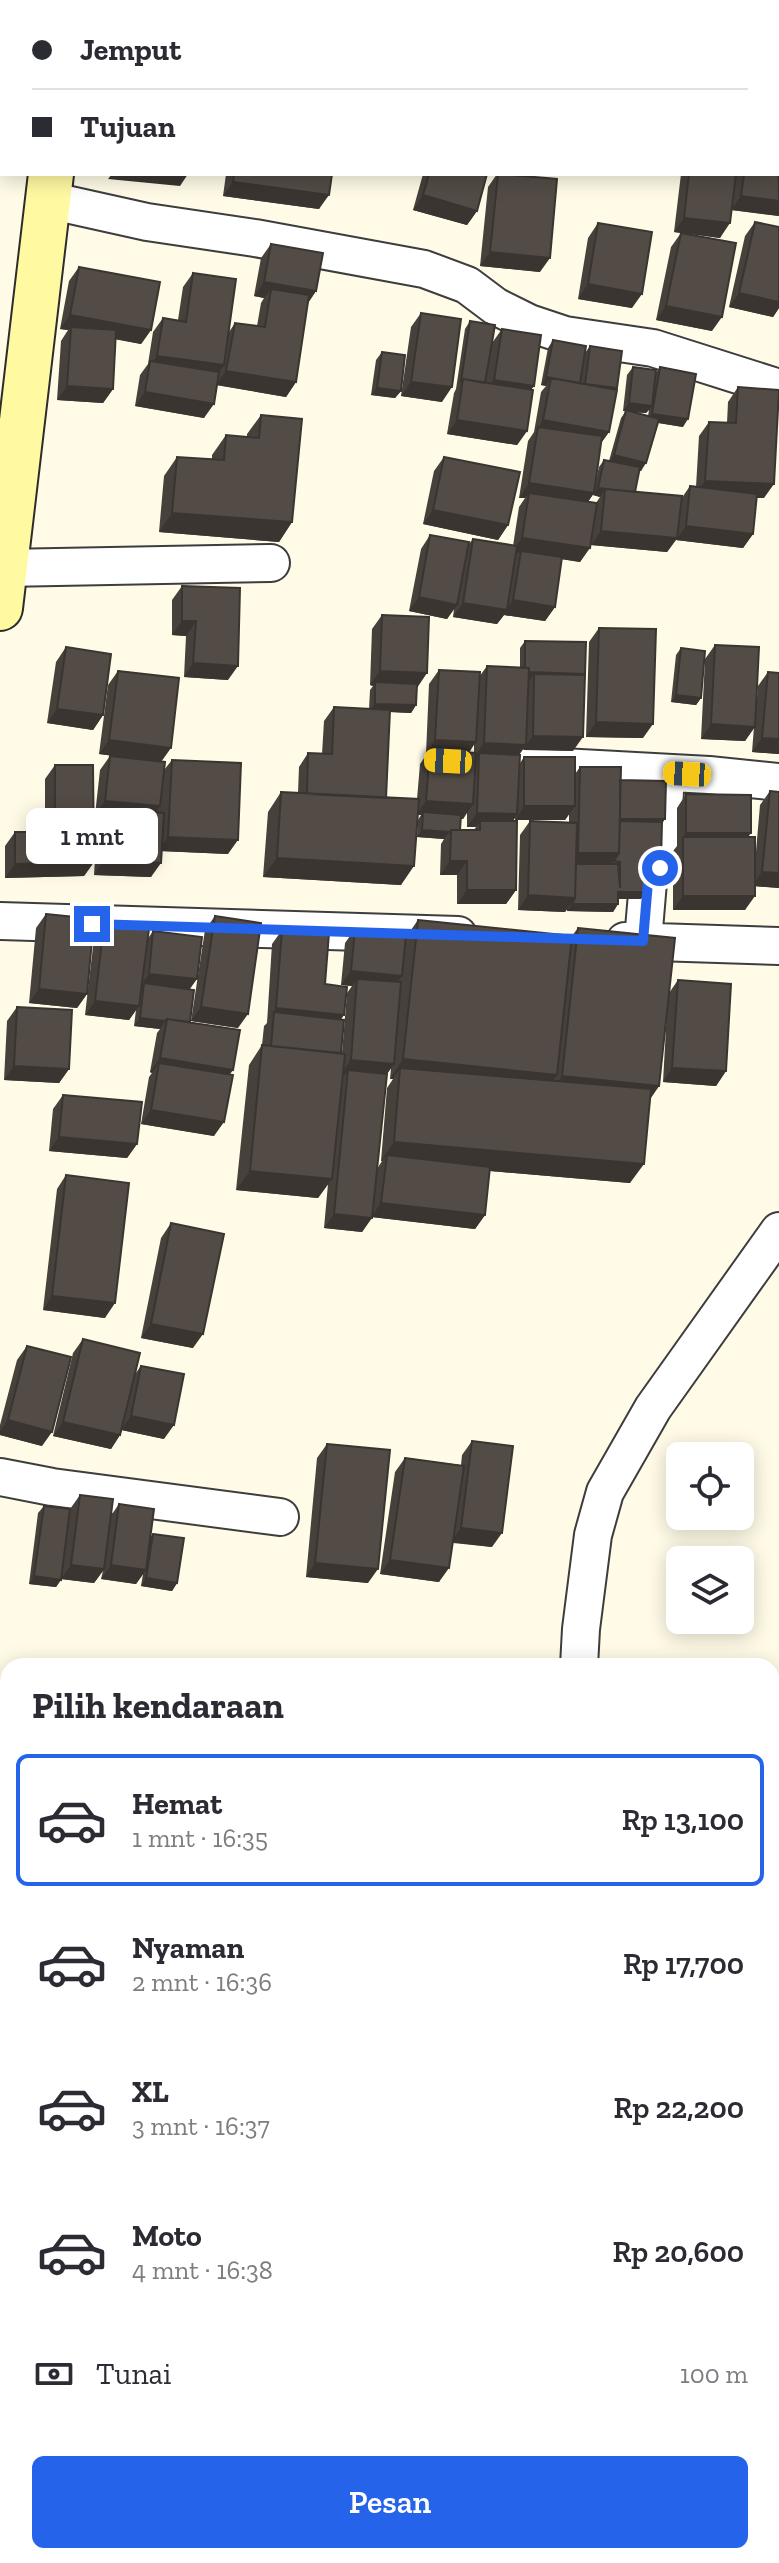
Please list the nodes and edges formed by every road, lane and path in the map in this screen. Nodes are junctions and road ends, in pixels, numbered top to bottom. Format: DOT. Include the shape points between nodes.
graph roads {
  1 [pos="49,187"];
  2 [pos="779,388"];
  3 [pos="271,563"];
  4 [pos="2,588"];
  5 [pos="492,763"];
  6 [pos="666,773"];
  7 [pos="779,782"];
  8 [pos="0,921"];
  9 [pos="486,936"];
  10 [pos="596,940"];
  11 [pos="643,941"];
  12 [pos="779,946"];
  13 [pos="779,1231"];
  14 [pos="0,1477"];
  15 [pos="280,1517"];
  16 [pos="579,1658"];
  1 -- 2 [label="street" via="147,222 424,269 467,285 529,323 565,335 653,348"];
  1 -- 4 [label="main road"];
  3 -- 4 [label="street"];
  5 -- 6 [label="street"];
  6 -- 7 [label="street"];
  6 -- 11 [label="street" via="661,863 648,882"];
  8 -- 9 [label="street"];
  10 -- 11 [label="street"];
  11 -- 12 [label="street"];
  13 -- 16 [label="street" via="653,1408 605,1492 593,1535"];
  14 -- 15 [label="street"];
}
